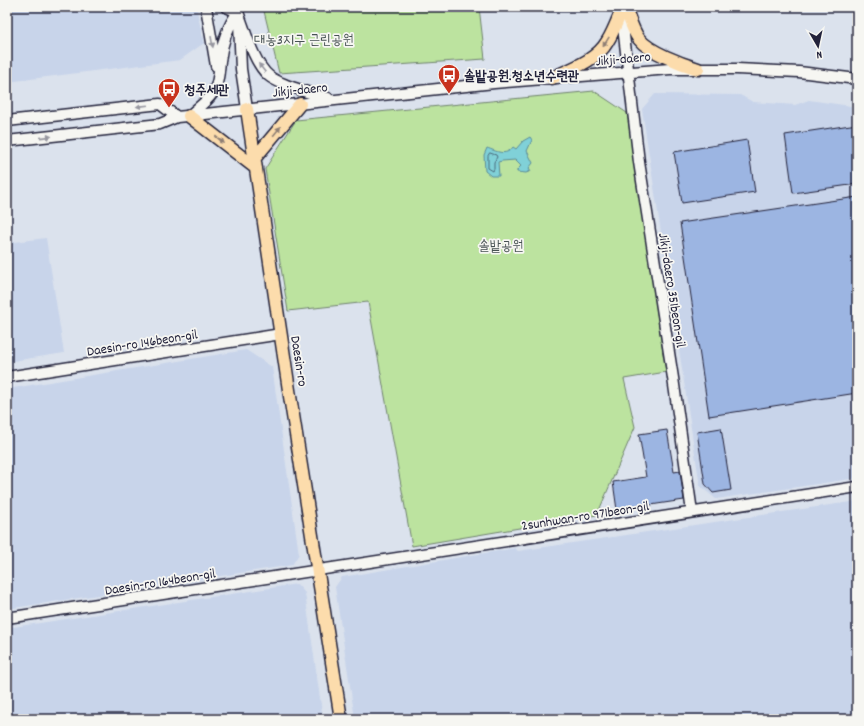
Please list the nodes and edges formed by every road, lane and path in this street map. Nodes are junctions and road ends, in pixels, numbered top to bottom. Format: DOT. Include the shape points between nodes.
graph roads {
  1 [pos="206,7"];
  2 [pos="226,7"];
  3 [pos="624,7"];
  4 [pos="238,9"];
  5 [pos="698,69"];
  6 [pos="627,72"];
  7 [pos="218,77"];
  8 [pos="552,78"];
  9 [pos="857,79"];
  10 [pos="335,100"];
  11 [pos="300,104"];
  12 [pos="247,109"];
  13 [pos="183,116"];
  14 [pos="7,121"];
  15 [pos="7,141"];
  16 [pos="255,164"];
  17 [pos="281,334"];
  18 [pos="7,377"];
  19 [pos="857,487"];
  20 [pos="692,512"];
  21 [pos="318,571"];
  22 [pos="7,618"];
  23 [pos="341,719"];
  1 -- 7 [label="street, one-way"];
  2 -- 4 [label="street"];
  3 -- 5 [label="main road" via="639,39 646,45"];
  3 -- 6 [label="street, Jikji-daero 351beon-gil"];
  3 -- 8 [label="main road, one-way" via="607,43 599,52"];
  4 -- 7 [label="street" via="222,44"];
  10 -- 4 [label="street, one-way" via="299,90 268,76 256,59"];
  4 -- 12 [label="street, Daesin-ro" via="241,69"];
  5 -- 6 [label="street, Jikji-daero"];
  5 -- 9 [label="street, Jikji-daero" via="737,68"];
  6 -- 8 [label="street, Jikji-daero"];
  6 -- 20 [label="street, Jikji-daero 351beon-gil"];
  7 -- 13 [label="street" via="212,95"];
  8 -- 10 [label="street, Jikji-daero"];
  10 -- 11 [label="street, Jikji-daero"];
  11 -- 12 [label="street, Jikji-daero"];
  16 -- 11 [label="main road, one-way"];
  12 -- 13 [label="street, Jikji-daero"];
  12 -- 16 [label="main road, Daesin-ro"];
  13 -- 14 [label="street, one-way" via="160,104"];
  15 -- 13 [label="street, Jikji-daero, one-way" via="160,124"];
  13 -- 16 [label="main road, one-way"];
  16 -- 17 [label="main road, Daesin-ro"];
  17 -- 18 [label="street, Daesin-ro 146beon-gil"];
  17 -- 21 [label="main road, Daesin-ro"];
  19 -- 20 [label="street, 2sunhwan-ro 971beon-gil"];
  20 -- 21 [label="street, 2sunhwan-ro 971beon-gil"];
  21 -- 22 [label="street, Daesin-ro 164beon-gil"];
  21 -- 23 [label="main road, Daesin-ro"];
}
